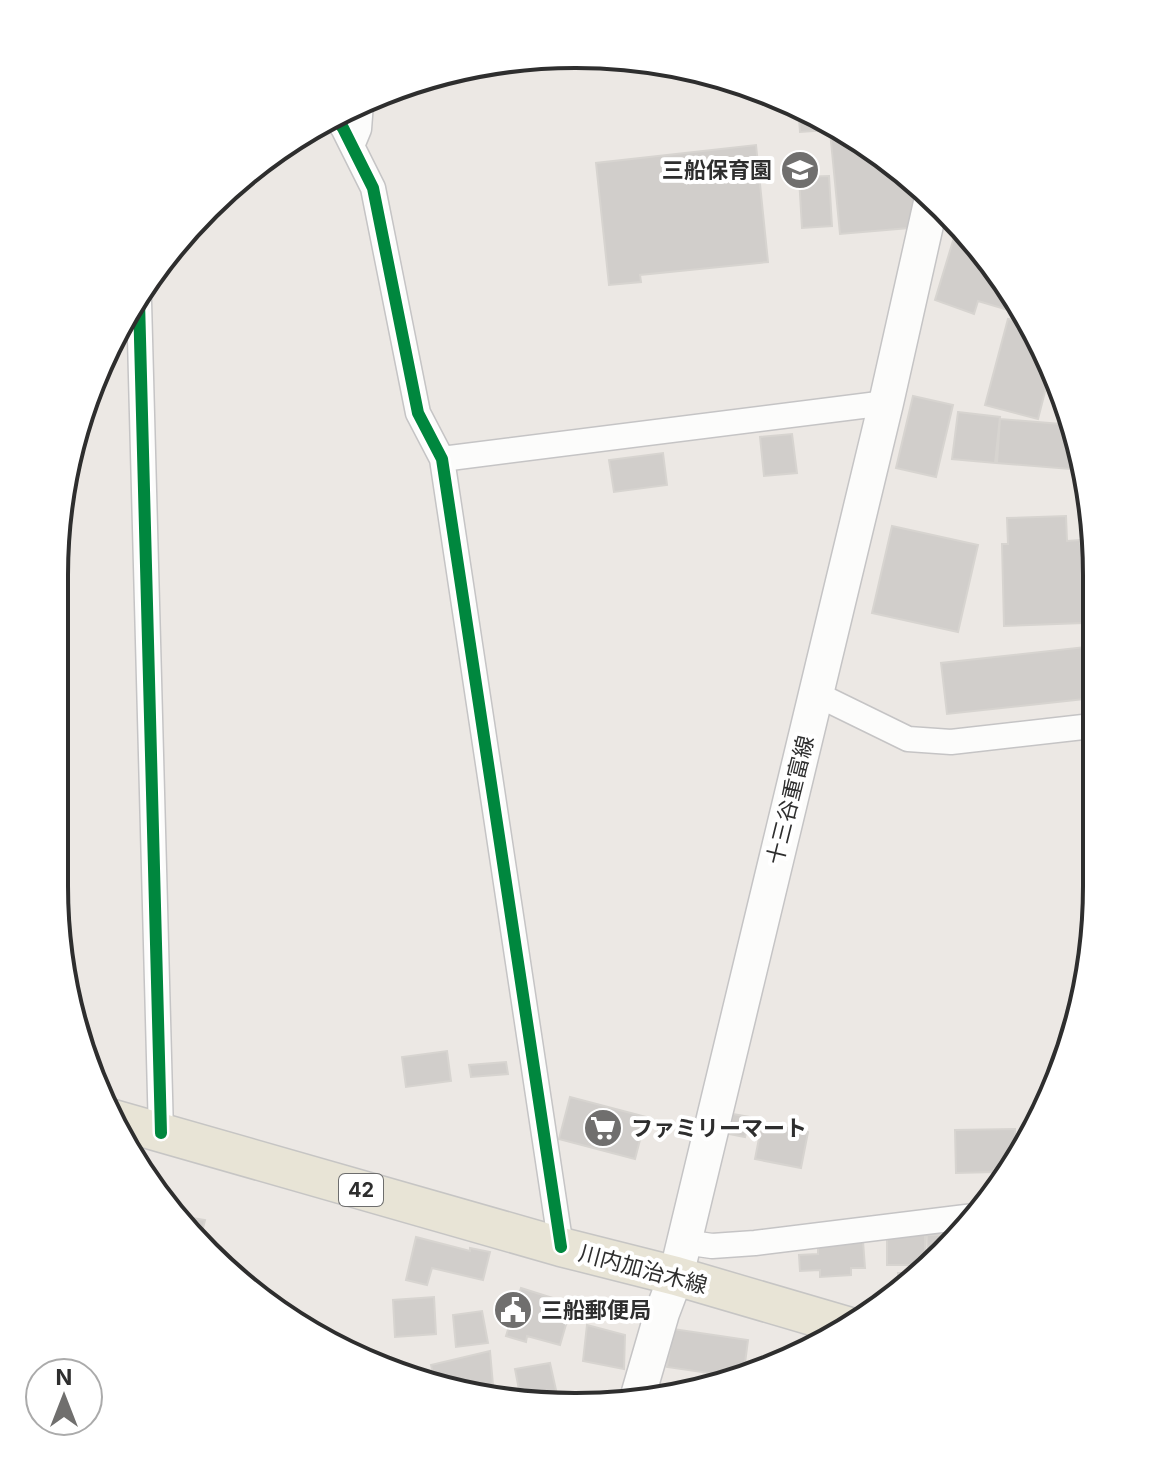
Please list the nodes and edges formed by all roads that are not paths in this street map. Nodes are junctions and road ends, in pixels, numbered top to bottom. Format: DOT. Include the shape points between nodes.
graph roads {
  1 [pos="360,116"];
  2 [pos="341,125"];
  3 [pos="352,146"];
  4 [pos="929,212"];
  5 [pos="139,317"];
  6 [pos="886,403"];
  7 [pos="442,459"];
  8 [pos="816,694"];
  9 [pos="1083,727"];
  10 [pos="127,1123"];
  11 [pos="161,1133"];
  12 [pos="959,1218"];
  13 [pos="561,1247"];
  14 [pos="680,1259"];
  15 [pos="835,1321"];
  16 [pos="640,1389"];
  1 -- 3 [label="street"];
  2 -- 3 [label="street"];
  3 -- 7 [label="street" via="373,188 418,413"];
  4 -- 6 [label="main road, 十三谷重富線"];
  5 -- 11 [label="street"];
  6 -- 7 [label="street"];
  6 -- 8 [label="main road, 十三谷重富線"];
  7 -- 13 [label="street"];
  8 -- 9 [label="street" via="908,739 951,742"];
  8 -- 14 [label="main road, 十三谷重富線"];
  10 -- 11 [label="main road, 川内加治木線 / 42"];
  11 -- 13 [label="main road, 川内加治木線 / 42"];
  12 -- 14 [label="street" via="712,1246"];
  13 -- 14 [label="main road, 川内加治木線 / 42"];
  14 -- 15 [label="main road, 川内加治木線 / 42"];
  14 -- 16 [label="main road, 十三谷重富線"];
}
